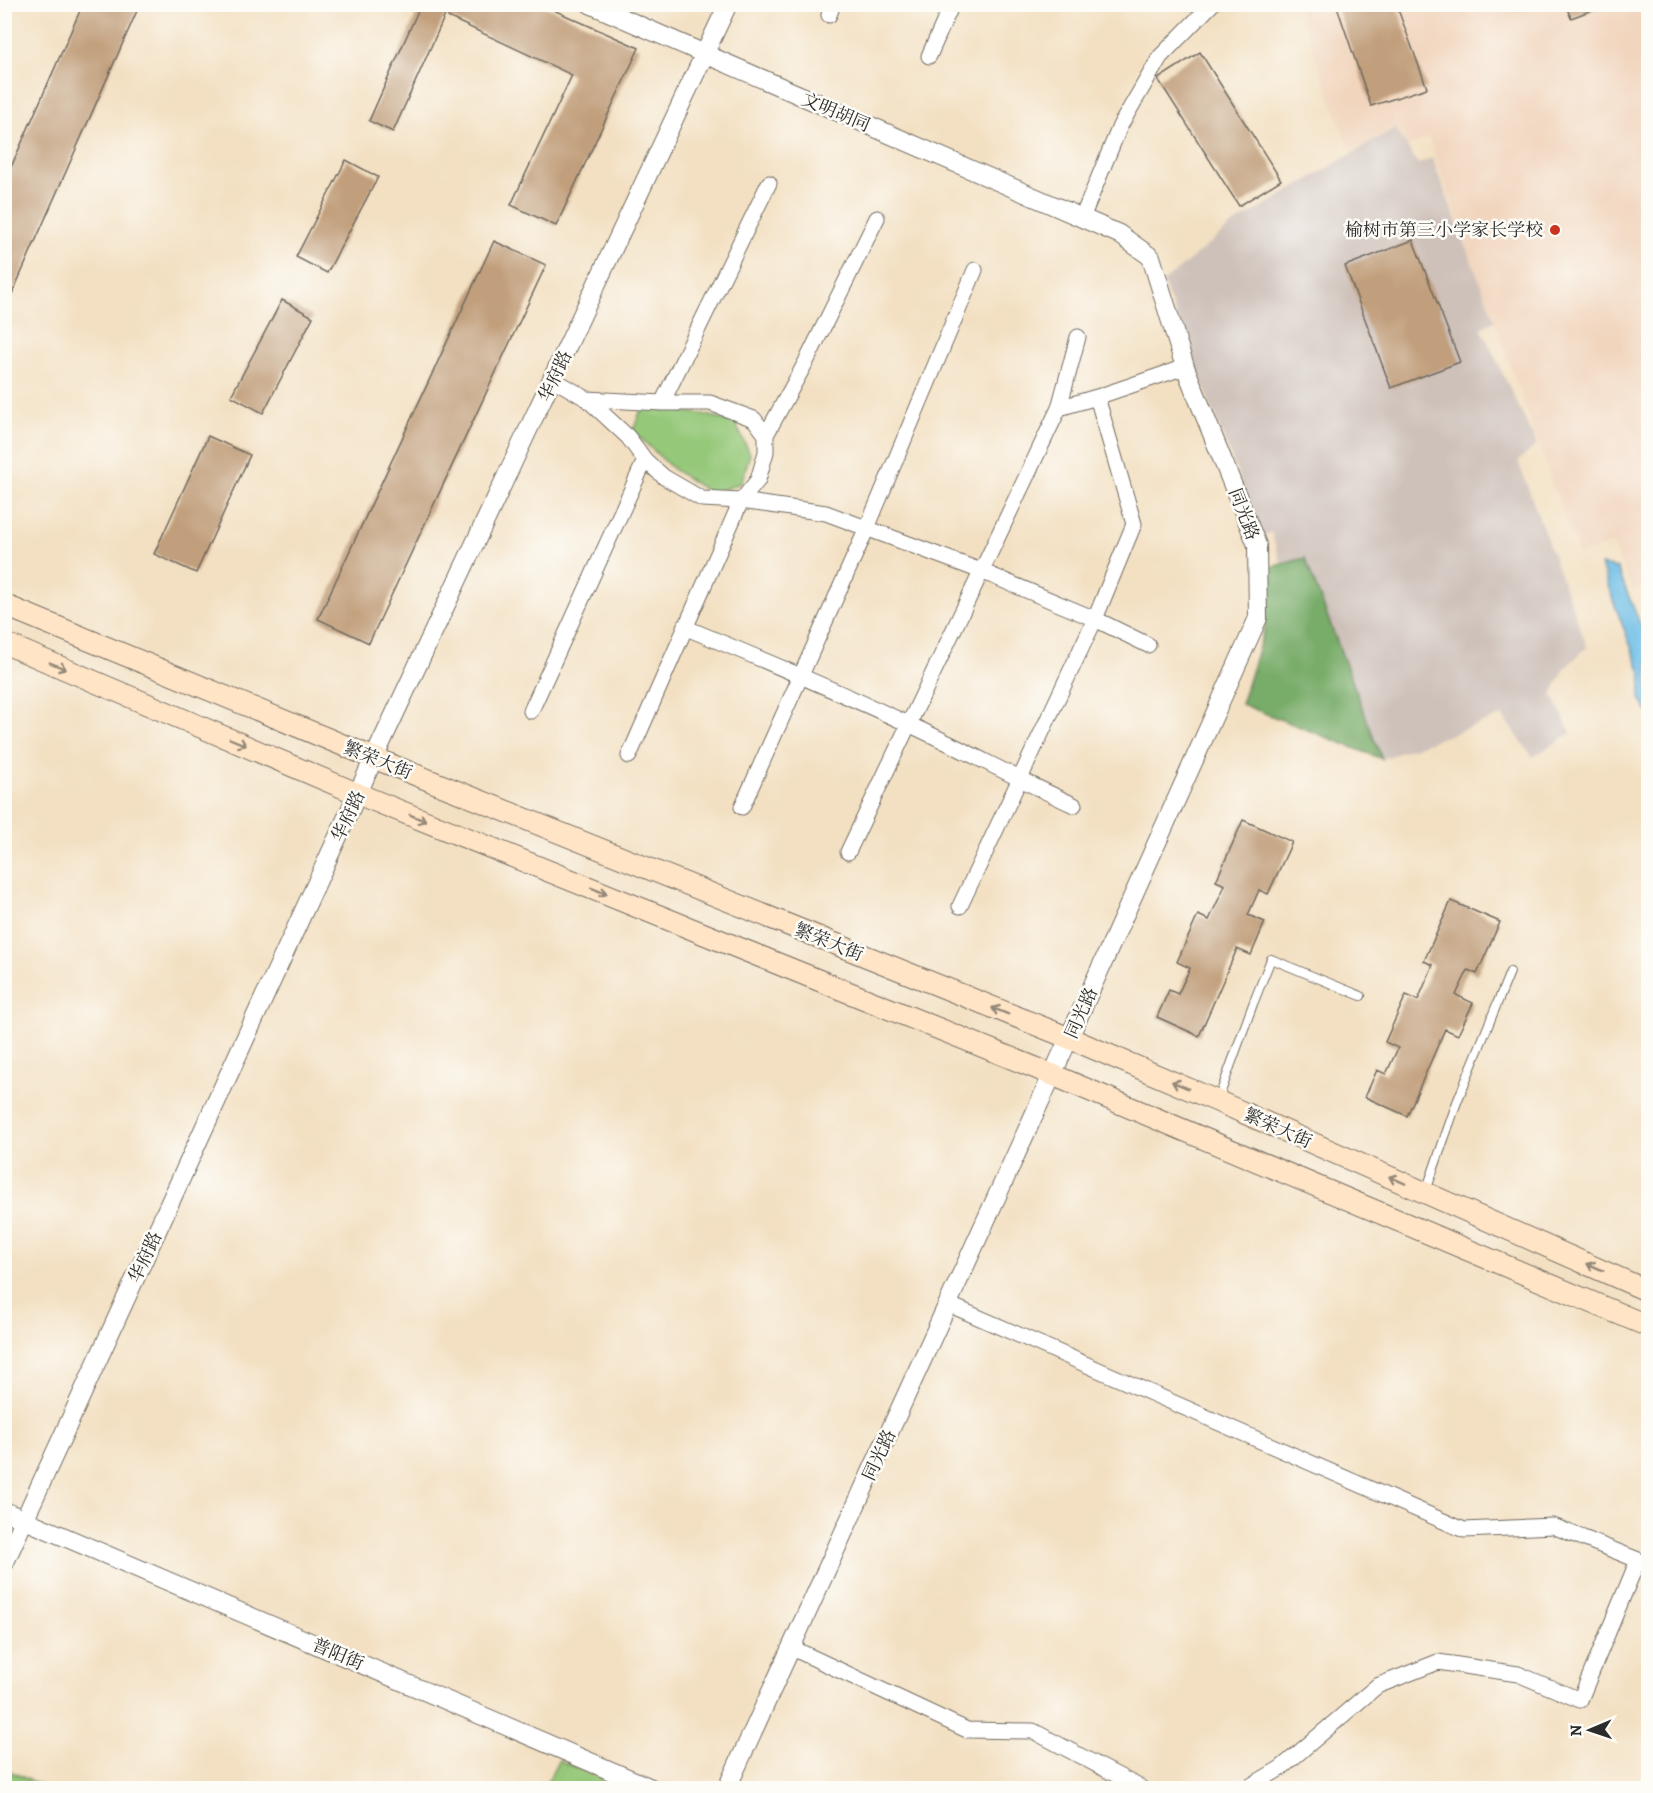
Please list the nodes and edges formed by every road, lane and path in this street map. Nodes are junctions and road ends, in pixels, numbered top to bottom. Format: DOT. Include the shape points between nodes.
graph roads {
  1 [pos="590,4"];
  2 [pos="728,4"];
  3 [pos="952,4"];
  4 [pos="1212,4"];
  5 [pos="705,55"];
  6 [pos="929,56"];
  7 [pos="769,183"];
  8 [pos="1082,218"];
  9 [pos="877,219"];
  10 [pos="1119,234"];
  11 [pos="975,270"];
  12 [pos="1078,337"];
  13 [pos="1185,367"];
  14 [pos="553,379"];
  15 [pos="1097,397"];
  16 [pos="587,399"];
  17 [pos="662,403"];
  18 [pos="1059,408"];
  19 [pos="766,435"];
  20 [pos="645,460"];
  21 [pos="741,501"];
  22 [pos="867,528"];
  23 [pos="981,571"];
  24 [pos="4,605"];
  25 [pos="1095,619"];
  26 [pos="684,627"];
  27 [pos="4,644"];
  28 [pos="1148,645"];
  29 [pos="801,675"];
  30 [pos="531,711"];
  31 [pos="908,724"];
  32 [pos="629,756"];
  33 [pos="374,758"];
  34 [pos="1019,780"];
  35 [pos="358,794"];
  36 [pos="1074,805"];
  37 [pos="742,807"];
  38 [pos="848,852"];
  39 [pos="960,906"];
  40 [pos="1510,972"];
  41 [pos="1361,996"];
  42 [pos="1069,1038"];
  43 [pos="1053,1075"];
  44 [pos="1217,1101"];
  45 [pos="1426,1192"];
  46 [pos="1648,1291"];
  47 [pos="948,1304"];
  48 [pos="1648,1326"];
  49 [pos="4,1511"];
  50 [pos="24,1519"];
  51 [pos="4,1564"];
  52 [pos="792,1648"];
  53 [pos="651,1788"];
  54 [pos="728,1788"];
  55 [pos="1142,1788"];
  56 [pos="1247,1788"];
  1 -- 5 [label="street, 文明胡同"];
  2 -- 5 [label="street, 华府路"];
  3 -- 6 [label="street"];
  4 -- 8 [label="street" via="1160,57 1119,126"];
  5 -- 8 [label="street, 文明胡同"];
  5 -- 14 [label="street, 华府路"];
  7 -- 17 [label="street"];
  8 -- 10 [label="street, 文明胡同"];
  9 -- 19 [label="street"];
  10 -- 13 [label="street, 同光路" via="1151,257"];
  11 -- 22 [label="street"];
  12 -- 18 [label="street"];
  13 -- 15 [label="street"];
  13 -- 42 [label="street, 同光路" via="1257,545 1258,618"];
  14 -- 16 [label="street"];
  14 -- 33 [label="street, 华府路"];
  15 -- 18 [label="street"];
  15 -- 25 [label="street" via="1134,524"];
  16 -- 17 [label="street"];
  16 -- 20 [label="street" via="628,437"];
  17 -- 19 [label="street" via="710,403 754,419"];
  18 -- 23 [label="street"];
  19 -- 21 [label="street" via="758,480"];
  20 -- 21 [label="street" via="664,477 702,499"];
  20 -- 30 [label="street"];
  21 -- 22 [label="street" via="826,513"];
  21 -- 26 [label="street"];
  22 -- 23 [label="street"];
  22 -- 29 [label="street"];
  23 -- 25 [label="street"];
  23 -- 31 [label="street"];
  24 -- 33 [label="main road, 繁荣大街"];
  25 -- 28 [label="street"];
  25 -- 34 [label="street"];
  26 -- 29 [label="street"];
  26 -- 32 [label="street"];
  27 -- 35 [label="main road, 繁荣大街, one-way"];
  29 -- 31 [label="street"];
  29 -- 37 [label="street"];
  31 -- 34 [label="street"];
  31 -- 38 [label="street"];
  33 -- 35 [label="street, 华府路"];
  42 -- 33 [label="main road, 繁荣大街, one-way"];
  34 -- 36 [label="street"];
  34 -- 39 [label="street"];
  35 -- 43 [label="main road, 繁荣大街, one-way"];
  35 -- 50 [label="street, 华府路"];
  40 -- 45 [label="lane" via="1457,1102"];
  41 -- 44 [label="lane" via="1271,959"];
  42 -- 43 [label="street, 同光路"];
  44 -- 42 [label="main road, 繁荣大街, one-way"];
  43 -- 47 [label="street, 同光路"];
  43 -- 48 [label="main road, 繁荣大街"];
  45 -- 44 [label="main road, 繁荣大街, one-way"];
  46 -- 45 [label="main road, 繁荣大街, one-way"];
  47 -- 52 [label="street, 同光路"];
  47 -- 56 [label="street" via="1464,1530 1553,1526 1638,1560 1580,1700 1518,1674 1438,1662 1377,1686 1281,1768"];
  49 -- 50 [label="street, 普阳街"];
  50 -- 51 [label="street, 华府路"];
  50 -- 53 [label="street, 普阳街"];
  52 -- 54 [label="street, 同光路"];
  52 -- 55 [label="street" via="967,1730 1033,1731"];
}
